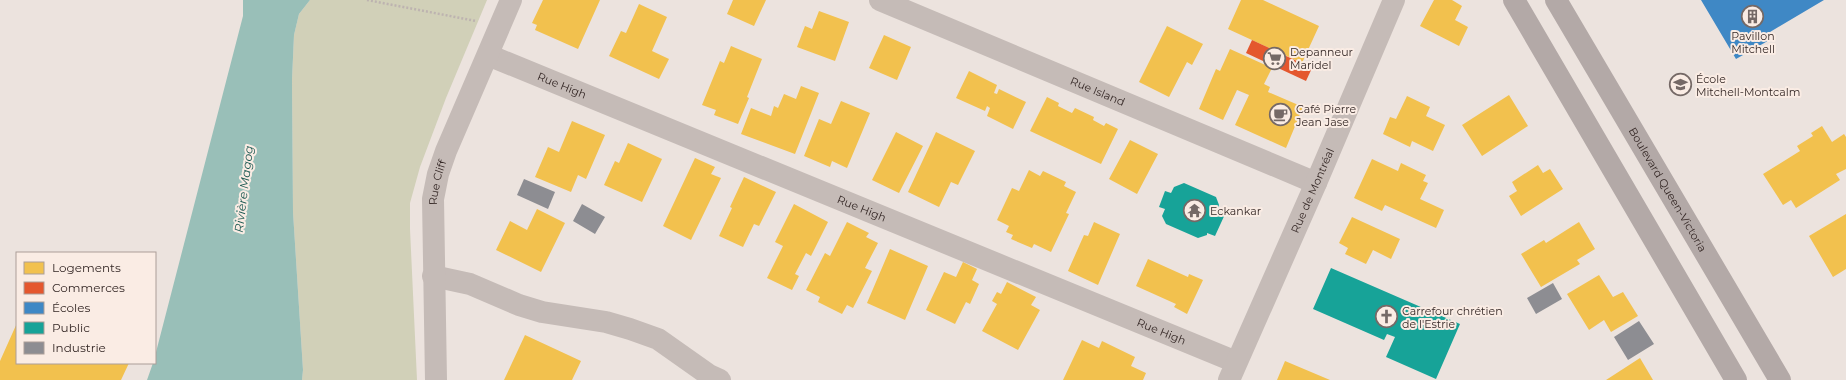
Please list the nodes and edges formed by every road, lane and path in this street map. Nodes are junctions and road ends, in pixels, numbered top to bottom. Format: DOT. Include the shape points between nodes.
graph roads {
  1 [pos="367,0"];
  2 [pos="511,0"];
  3 [pos="880,0"];
  4 [pos="1394,0"];
  5 [pos="1514,0"];
  6 [pos="1558,3"];
  7 [pos="482,22"];
  8 [pos="488,55"];
  9 [pos="1316,183"];
  10 [pos="433,276"];
  11 [pos="1762,349"];
  12 [pos="1232,371"];
  13 [pos="436,380"];
  14 [pos="720,380"];
  15 [pos="1736,380"];
  16 [pos="1766,380"];
  17 [pos="1780,380"];
  1 -- 7 [label="path"];
  2 -- 8 [label="street, Rue Cliff"];
  3 -- 9 [label="street, Rue Island"];
  4 -- 9 [label="street, Rue de Montréal"];
  5 -- 15 [label="main road"];
  6 -- 11 [label="main road, Boulevard Queen-Victoria"];
  8 -- 10 [label="street, Rue Cliff" via="438,174 432,199"];
  8 -- 12 [label="street, Rue High"];
  9 -- 12 [label="street, Rue de Montréal"];
  10 -- 13 [label="street, Rue Cliff"];
  10 -- 14 [label="street" via="470,284 534,310 606,322 637,331 658,339"];
  11 -- 16 [label="street"];
  11 -- 17 [label="main road, Boulevard Queen-Victoria"];
}
